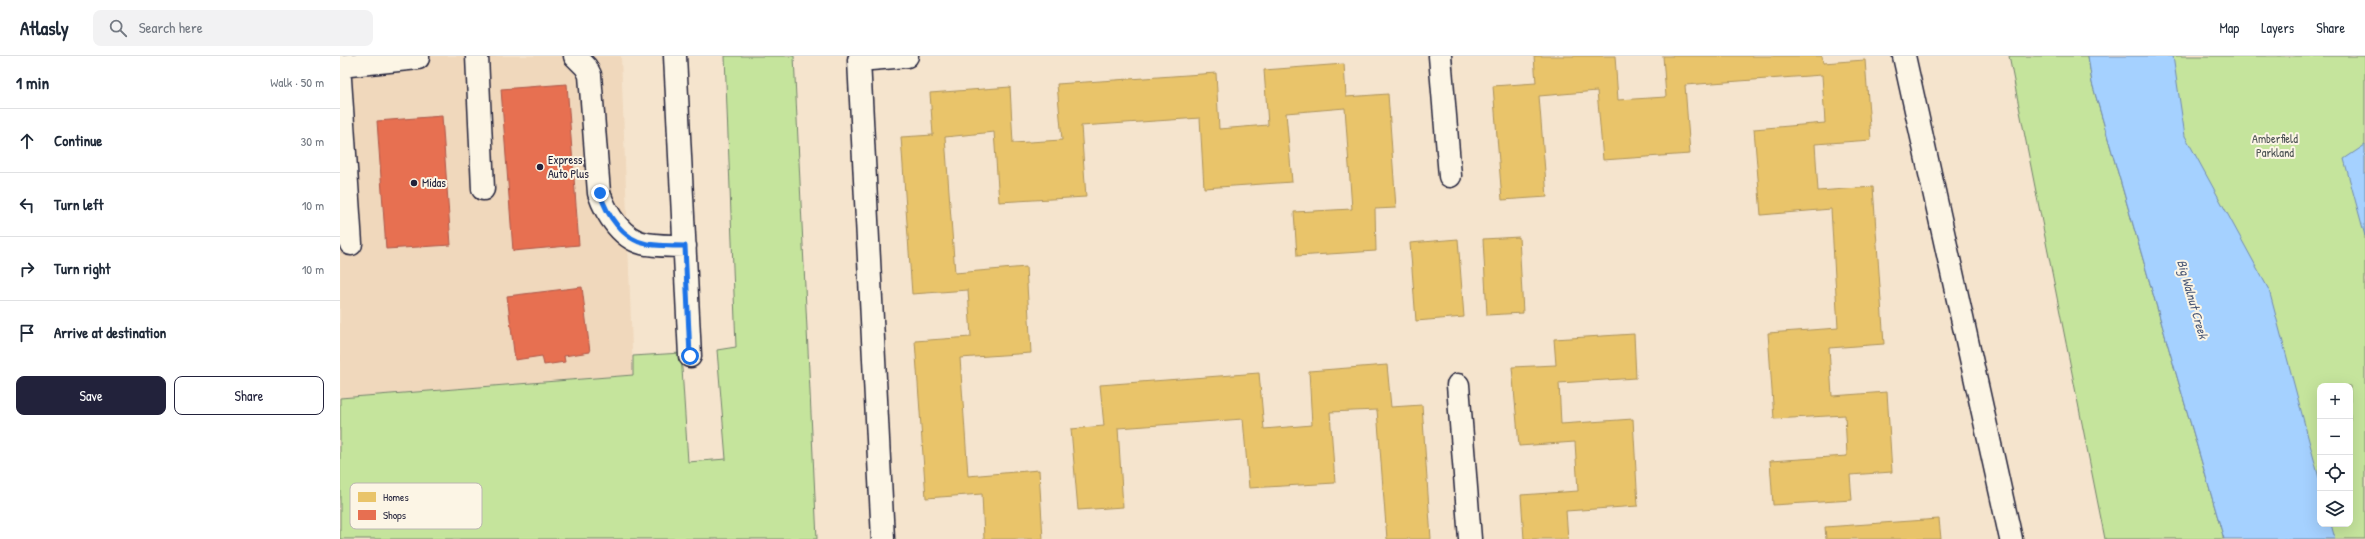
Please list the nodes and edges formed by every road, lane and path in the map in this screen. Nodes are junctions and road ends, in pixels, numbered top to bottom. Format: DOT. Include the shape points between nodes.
graph roads {
  1 [pos="418,56"];
  2 [pos="477,56"];
  3 [pos="576,56"];
  4 [pos="675,56"];
  5 [pos="907,56"];
  6 [pos="1440,56"];
  7 [pos="1904,56"];
  8 [pos="340,66"];
  9 [pos="340,79"];
  10 [pos="1450,176"];
  11 [pos="483,189"];
  12 [pos="351,244"];
  13 [pos="685,246"];
  14 [pos="690,356"];
  15 [pos="1458,385"];
  16 [pos="883,539"];
  17 [pos="1470,539"];
  18 [pos="2011,539"];
  1 -- 8 [label="lane"];
  2 -- 11 [label="lane"];
  3 -- 13 [label="lane" via="590,75 600,193 604,207 620,228 632,238 646,244"];
  4 -- 13 [label="lane"];
  5 -- 16 [label="lane" via="860,60"];
  6 -- 10 [label="lane"];
  7 -- 18 [label="lane"];
  9 -- 12 [label="lane"];
  13 -- 14 [label="lane"];
  15 -- 17 [label="lane"];
}
